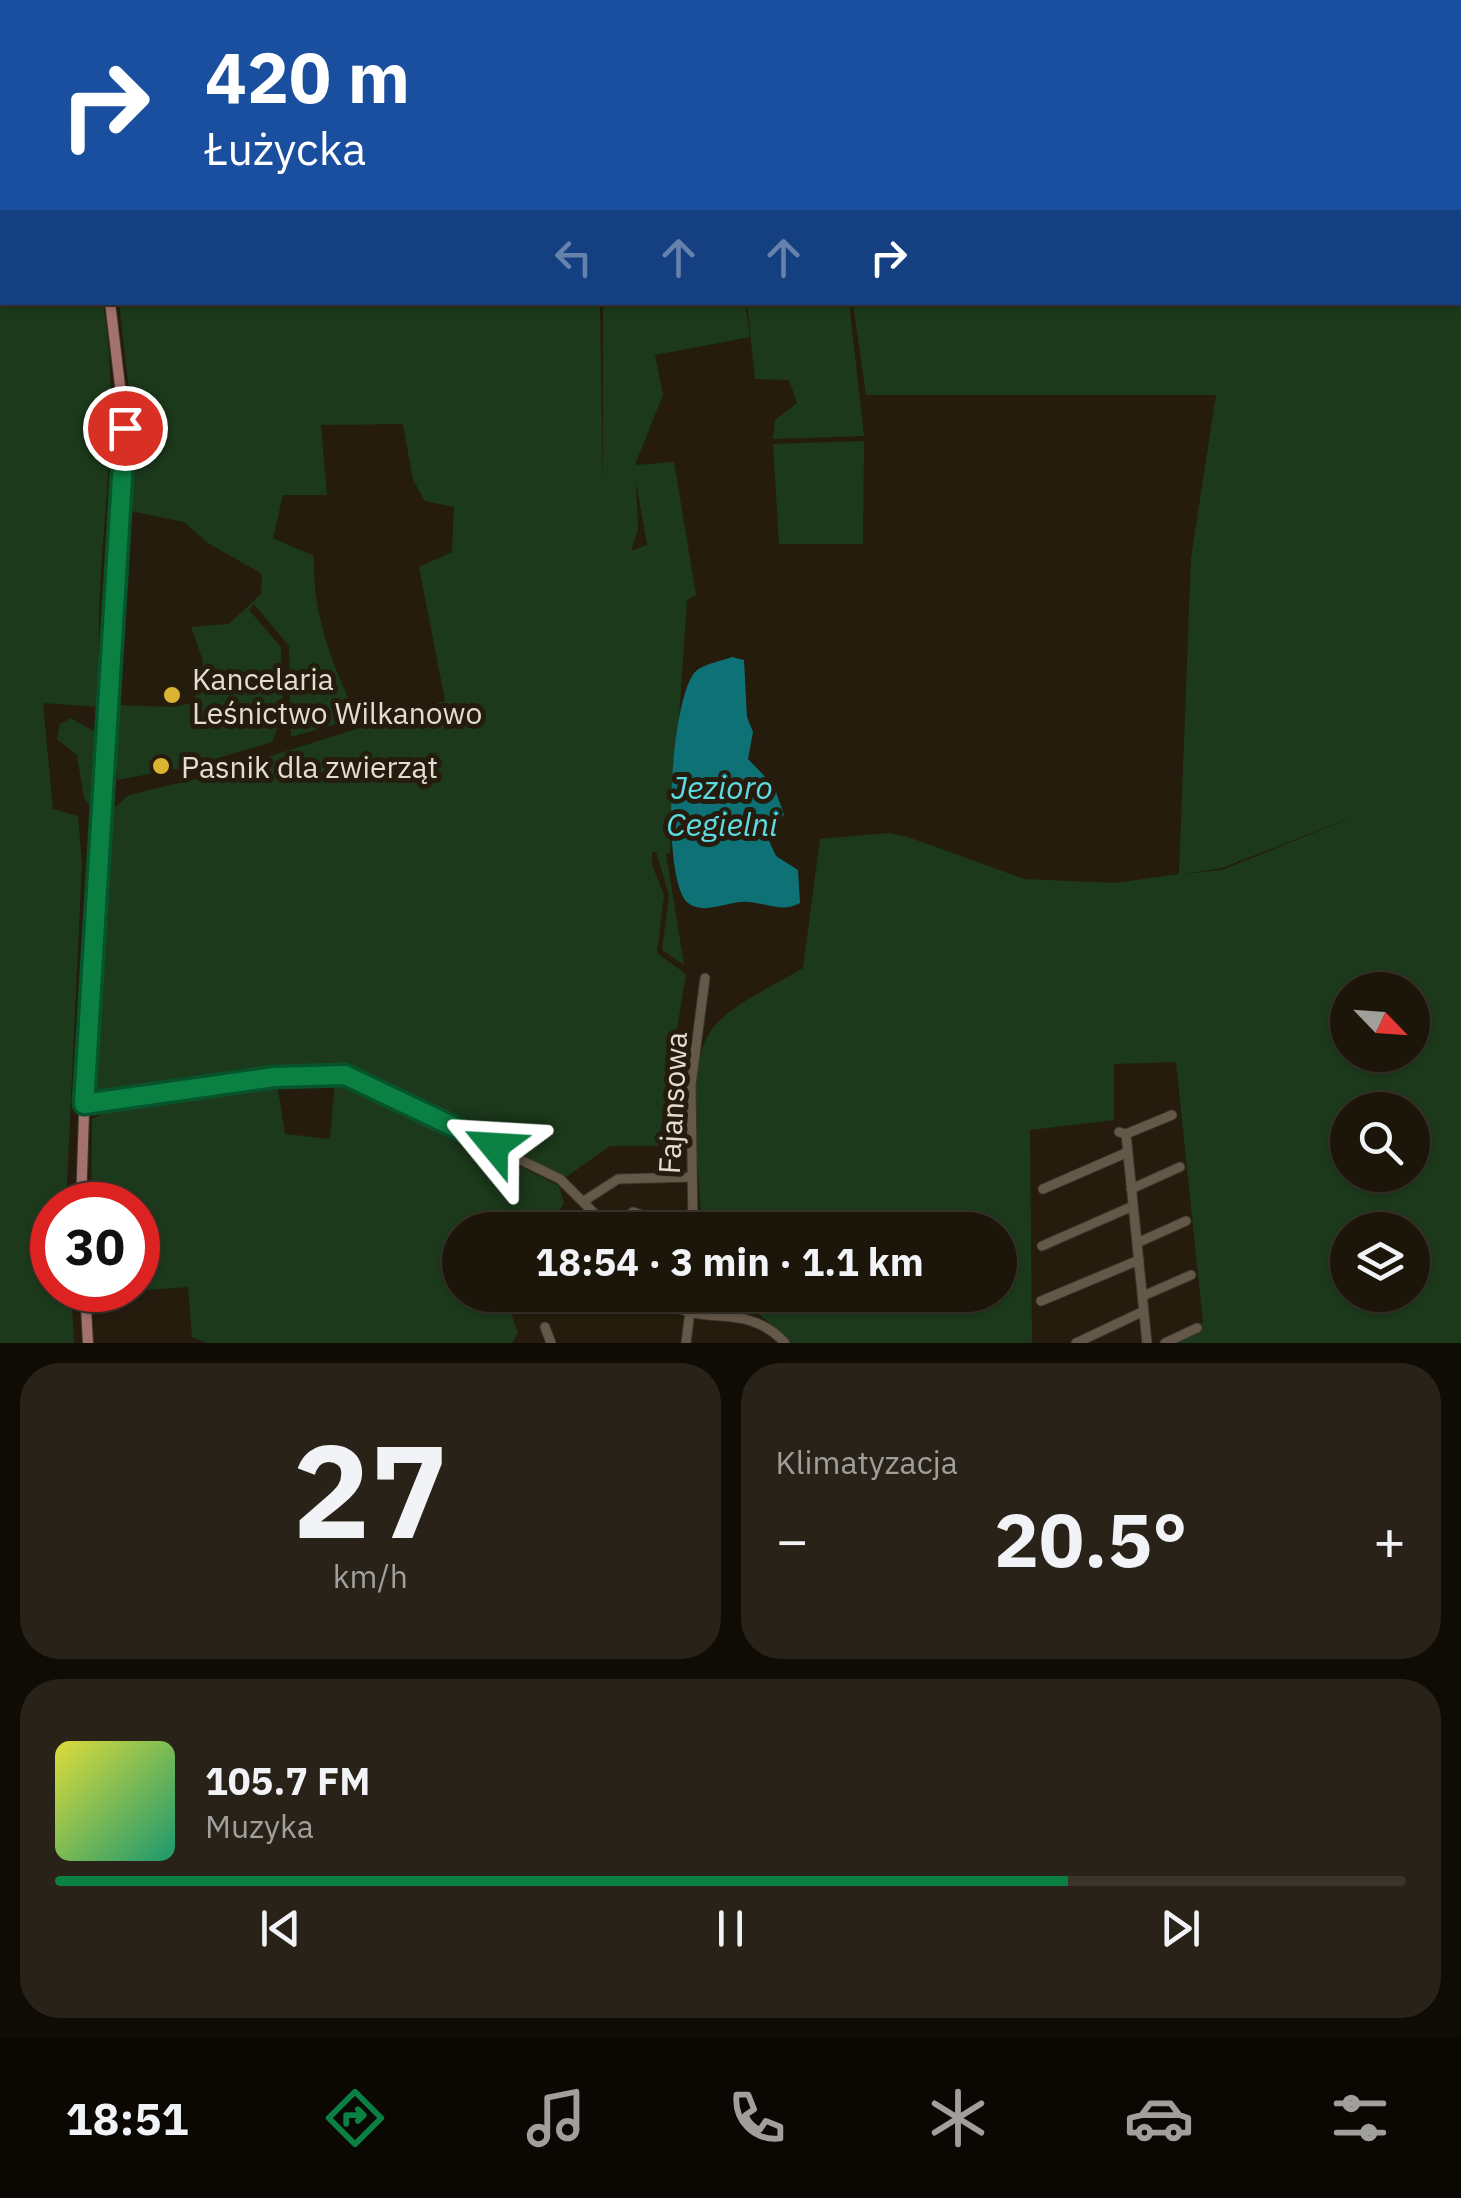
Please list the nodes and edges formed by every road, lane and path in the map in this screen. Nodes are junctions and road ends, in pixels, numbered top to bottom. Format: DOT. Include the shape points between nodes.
graph roads {
  1 [pos="110,305"];
  2 [pos="705,978"];
  3 [pos="84,1104"];
  4 [pos="1172,1115"];
  5 [pos="1128,1152"];
  6 [pos="1180,1167"];
  7 [pos="692,1177"];
  8 [pos="82,1182"];
  9 [pos="1042,1189"];
  10 [pos="1132,1190"];
  11 [pos="584,1201"];
  12 [pos="1133,1206"];
  13 [pos="595,1212"];
  14 [pos="693,1212"];
  15 [pos="1186,1221"];
  16 [pos="1137,1243"];
  17 [pos="1042,1246"];
  18 [pos="1139,1260"];
  19 [pos="1190,1275"];
  20 [pos="1143,1296"];
  21 [pos="1041,1302"];
  22 [pos="86,1312"];
  23 [pos="1144,1312"];
  24 [pos="691,1313"];
  25 [pos="545,1326"];
  26 [pos="1197,1328"];
  27 [pos="88,1343"];
  28 [pos="551,1343"];
  29 [pos="686,1343"];
  30 [pos="785,1343"];
  31 [pos="1076,1343"];
  32 [pos="1148,1343"];
  33 [pos="1165,1343"];
  1 -- 3 [label="main road" via="122,396 123,483"];
  2 -- 7 [label="street, Fajansowa" via="691,1086"];
  3 -- 8 [label="main road"];
  3 -- 11 [label="street" via="274,1077 345,1075 560,1178"];
  4 -- 5 [label="street" via="1123,1133"];
  5 -- 9 [label="street"];
  5 -- 10 [label="street"];
  6 -- 10 [label="street"];
  7 -- 11 [label="street" via="618,1179"];
  7 -- 14 [label="street, Fajansowa"];
  10 -- 12 [label="street"];
  11 -- 13 [label="street"];
  12 -- 16 [label="street"];
  12 -- 17 [label="street"];
  15 -- 16 [label="street"];
  16 -- 18 [label="street"];
  18 -- 20 [label="street"];
  18 -- 21 [label="street"];
  19 -- 20 [label="street"];
  20 -- 23 [label="street"];
  22 -- 27 [label="main road"];
  23 -- 31 [label="street"];
  23 -- 32 [label="street"];
  24 -- 29 [label="street"];
  24 -- 30 [label="street" via="755,1319"];
  25 -- 28 [label="street"];
  26 -- 33 [label="street"];
}
